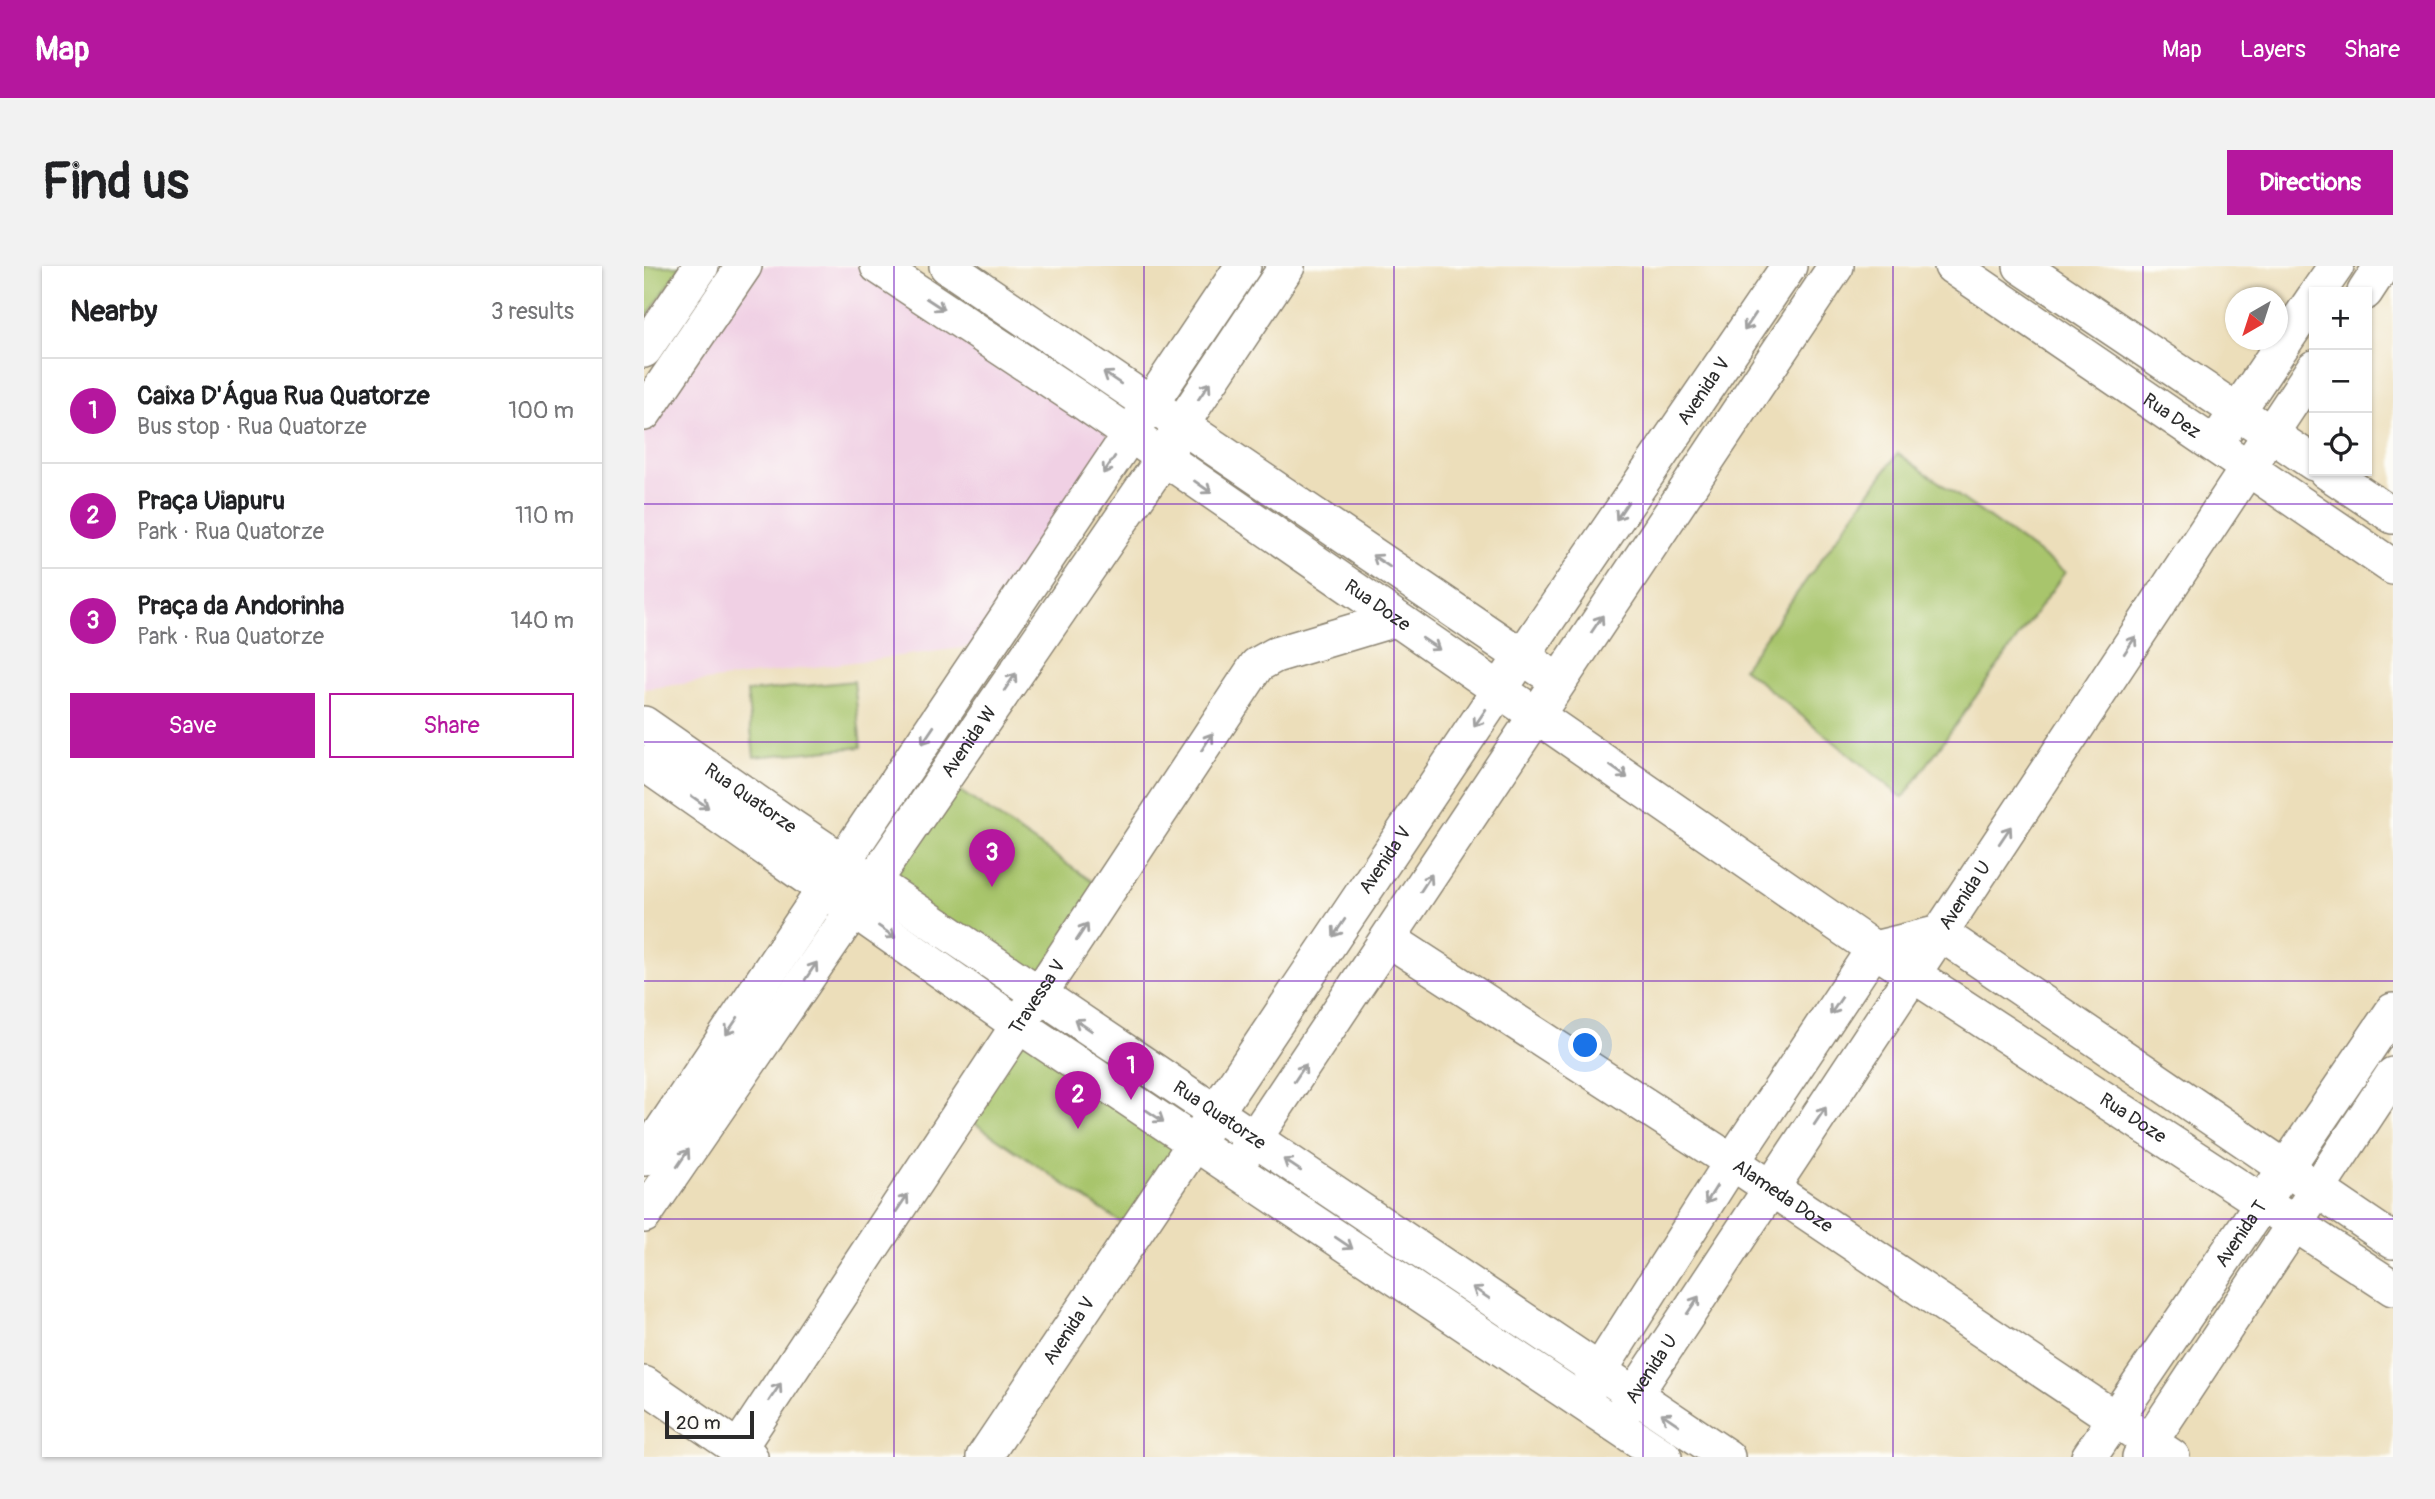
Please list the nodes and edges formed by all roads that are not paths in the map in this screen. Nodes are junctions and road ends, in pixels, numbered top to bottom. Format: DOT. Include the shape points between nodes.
graph roads {
  1 [pos="701,266"];
  2 [pos="744,266"];
  3 [pos="878,266"];
  4 [pos="947,266"];
  5 [pos="1243,266"];
  6 [pos="1287,266"];
  7 [pos="1789,266"];
  8 [pos="1836,266"];
  9 [pos="1952,266"];
  10 [pos="2021,266"];
  11 [pos="2336,266"];
  12 [pos="2382,266"];
  13 [pos="2321,287"];
  14 [pos="2368,287"];
  15 [pos="2309,305"];
  16 [pos="644,350"];
  17 [pos="2309,375"];
  18 [pos="1150,403"];
  19 [pos="2237,411"];
  20 [pos="644,413"];
  21 [pos="1181,425"];
  22 [pos="2270,433"];
  23 [pos="1128,435"];
  24 [pos="2215,446"];
  25 [pos="1163,459"];
  26 [pos="2309,460"];
  27 [pos="2248,468"];
  28 [pos="2333,476"];
  29 [pos="2393,516"];
  30 [pos="2393,567"];
  31 [pos="1395,620"];
  32 [pos="1523,657"];
  33 [pos="1560,681"];
  34 [pos="1500,689"];
  35 [pos="1535,714"];
  36 [pos="649,751"];
  37 [pos="834,875"];
  38 [pos="864,894"];
  39 [pos="1940,933"];
  40 [pos="1390,940"];
  41 [pos="1874,949"];
  42 [pos="1915,974"];
  43 [pos="1040,996"];
  44 [pos="2393,1011"];
  45 [pos="1020,1026"];
  46 [pos="2393,1075"];
  47 [pos="1215,1114"];
  48 [pos="1255,1140"];
  49 [pos="1195,1143"];
  50 [pos="644,1158"];
  51 [pos="1732,1162"];
  52 [pos="2287,1168"];
  53 [pos="1234,1170"];
  54 [pos="2317,1188"];
  55 [pos="1770,1190"];
  56 [pos="2265,1202"];
  57 [pos="644,1215"];
  58 [pos="2295,1221"];
  59 [pos="2393,1241"];
  60 [pos="2393,1288"];
  61 [pos="644,1384"];
  62 [pos="1590,1387"];
  63 [pos="1633,1395"];
  64 [pos="2115,1418"];
  65 [pos="1615,1424"];
  66 [pos="2154,1452"];
  67 [pos="744,1453"];
  68 [pos="984,1457"];
  69 [pos="1664,1457"];
  70 [pos="1727,1457"];
  71 [pos="2088,1457"];
  1 -- 16 [label="street"];
  2 -- 20 [label="street"];
  3 -- 23 [label="street, Rua Doze, one-way"];
  18 -- 4 [label="street, one-way"];
  5 -- 18 [label="street, Avenida W"];
  21 -- 6 [label="street, Avenida W, one-way"];
  7 -- 32 [label="street, Avenida V, one-way"];
  33 -- 8 [label="street, one-way"];
  9 -- 24 [label="street, Rua Dez"];
  10 -- 19 [label="street"];
  11 -- 13 [label="street"];
  12 -- 14 [label="street"];
  15 -- 19 [label="street"];
  17 -- 22 [label="street, Avenida U"];
  18 -- 21 [label="street"];
  18 -- 23 [label="street, Avenida W"];
  19 -- 22 [label="street"];
  19 -- 24 [label="street"];
  21 -- 25 [label="street, Avenida W"];
  32 -- 21 [label="street, one-way"];
  22 -- 26 [label="street"];
  22 -- 27 [label="street, Avenida U"];
  23 -- 25 [label="street, Rua Doze"];
  23 -- 37 [label="street, Avenida W, one-way"];
  24 -- 27 [label="street, Rua Dez"];
  25 -- 31 [label="street, Rua Doze, one-way"];
  38 -- 25 [label="street, Avenida W, one-way"];
  27 -- 30 [label="street, Rua Dez"];
  39 -- 27 [label="street, Avenida U, one-way"];
  28 -- 29 [label="street"];
  31 -- 34 [label="street, Rua Doze, one-way"];
  43 -- 31 [label="street, Travessa V, one-way" via="1257,665 1275,655"];
  32 -- 33 [label="street"];
  32 -- 34 [label="street, Avenida V"];
  33 -- 35 [label="street"];
  34 -- 35 [label="street, Rua Doze"];
  34 -- 47 [label="street, Avenida V, one-way"];
  40 -- 35 [label="street, one-way"];
  35 -- 41 [label="street, Rua Doze, one-way"];
  36 -- 37 [label="street, Rua Quatorze"];
  37 -- 38 [label="street, Rua Quatorze"];
  37 -- 50 [label="street, Avenida W, one-way"];
  38 -- 43 [label="street, Rua Quatorze"];
  38 -- 45 [label="street, Rua Quatorze, one-way"];
  57 -- 38 [label="street, Avenida W, one-way"];
  39 -- 41 [label="street"];
  39 -- 42 [label="street, Avenida U"];
  39 -- 52 [label="street"];
  48 -- 40 [label="street, one-way"];
  40 -- 51 [label="street, Alameda Doze"];
  41 -- 42 [label="street, Rua Doze"];
  41 -- 51 [label="street, one-way"];
  55 -- 42 [label="street, Avenida U, one-way"];
  42 -- 56 [label="street, Rua Doze"];
  43 -- 45 [label="street, Travessa V"];
  47 -- 43 [label="street, Rua Quatorze, one-way"];
  44 -- 52 [label="street, Avenida T"];
  45 -- 49 [label="street, Rua Quatorze, one-way"];
  67 -- 45 [label="street, Travessa V, one-way"];
  46 -- 54 [label="street, Avenida T"];
  47 -- 48 [label="street, Rua Quatorze"];
  47 -- 49 [label="street, Avenida V"];
  48 -- 53 [label="street"];
  62 -- 48 [label="street, Rua Quatorze, one-way"];
  49 -- 53 [label="street, Rua Quatorze"];
  49 -- 68 [label="street, Avenida V"];
  51 -- 55 [label="street, Alameda Doze"];
  51 -- 62 [label="street, one-way"];
  52 -- 54 [label="street"];
  52 -- 56 [label="street, Avenida T"];
  53 -- 62 [label="street, Rua Quatorze, one-way"];
  54 -- 58 [label="street, Avenida T"];
  54 -- 59 [label="street"];
  63 -- 55 [label="street, Avenida U, one-way"];
  55 -- 64 [label="street, Alameda Doze"];
  56 -- 58 [label="street, Rua Doze"];
  56 -- 64 [label="street, Avenida T"];
  58 -- 60 [label="street, Rua Doze"];
  58 -- 66 [label="street, Avenida T"];
  61 -- 67 [label="street"];
  62 -- 63 [label="street, Rua Quatorze"];
  62 -- 65 [label="street, Rua Quatorze"];
  63 -- 65 [label="street, Avenida U"];
  70 -- 63 [label="street, Rua Quatorze, one-way"];
  64 -- 66 [label="street, Alameda Doze"];
  64 -- 71 [label="street, Avenida T"];
  65 -- 69 [label="street, Rua Quatorze"];
}
